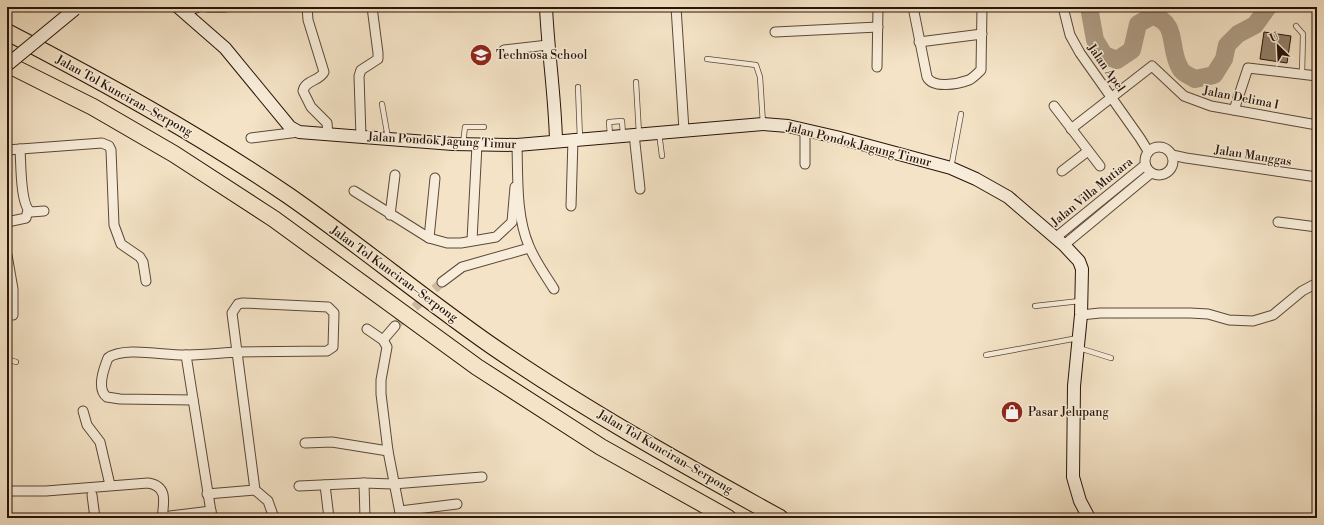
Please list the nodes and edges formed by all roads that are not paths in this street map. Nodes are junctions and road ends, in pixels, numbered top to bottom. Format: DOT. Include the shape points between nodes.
graph roads {
  1 [pos="198,7"];
  2 [pos="208,7"];
  3 [pos="225,7"];
  4 [pos="307,7"];
  5 [pos="372,7"];
  6 [pos="546,7"];
  7 [pos="676,7"];
  8 [pos="878,7"];
  9 [pos="913,7"];
  10 [pos="982,7"];
  11 [pos="1063,7"];
  12 [pos="77,8"];
  13 [pos="182,9"];
  14 [pos="1296,26"];
  15 [pos="878,27"];
  16 [pos="7,32"];
  17 [pos="775,32"];
  18 [pos="982,34"];
  19 [pos="919,42"];
  20 [pos="548,45"];
  21 [pos="504,50"];
  22 [pos="707,59"];
  23 [pos="7,65"];
  24 [pos="877,67"];
  25 [pos="1302,74"];
  26 [pos="1317,76"];
  27 [pos="636,82"];
  28 [pos="578,87"];
  29 [pos="1111,97"];
  30 [pos="382,104"];
  31 [pos="1054,106"];
  32 [pos="1234,110"];
  33 [pos="960,114"];
  34 [pos="763,124"];
  35 [pos="1317,125"];
  36 [pos="484,127"];
  37 [pos="805,129"];
  38 [pos="1071,129"];
  39 [pos="684,130"];
  40 [pos="299,132"];
  41 [pos="659,132"];
  42 [pos="632,134"];
  43 [pos="328,135"];
  44 [pos="361,137"];
  45 [pos="250,138"];
  46 [pos="388,139"];
  47 [pos="577,139"];
  48 [pos="556,141"];
  49 [pos="463,144"];
  50 [pos="477,145"];
  51 [pos="517,145"];
  52 [pos="20,149"];
  53 [pos="1151,149"];
  54 [pos="7,150"];
  55 [pos="1088,151"];
  56 [pos="662,156"];
  57 [pos="1173,159"];
  58 [pos="805,164"];
  59 [pos="1145,165"];
  60 [pos="1100,166"];
  61 [pos="951,168"];
  62 [pos="1062,172"];
  63 [pos="1151,173"];
  64 [pos="395,175"];
  65 [pos="1317,177"];
  66 [pos="435,178"];
  67 [pos="515,187"];
  68 [pos="640,189"];
  69 [pos="354,191"];
  70 [pos="571,206"];
  71 [pos="28,210"];
  72 [pos="44,211"];
  73 [pos="390,215"];
  74 [pos="7,222"];
  75 [pos="1278,222"];
  76 [pos="1317,227"];
  77 [pos="429,238"];
  78 [pos="472,240"];
  79 [pos="1060,241"];
  80 [pos="529,248"];
  81 [pos="7,255"];
  82 [pos="146,281"];
  83 [pos="442,282"];
  84 [pos="1317,283"];
  85 [pos="554,289"];
  86 [pos="1082,300"];
  87 [pos="1036,306"];
  88 [pos="13,315"];
  89 [pos="1081,315"];
  90 [pos="395,326"];
  91 [pos="366,329"];
  92 [pos="383,340"];
  93 [pos="1078,343"];
  94 [pos="237,352"];
  95 [pos="186,355"];
  96 [pos="986,355"];
  97 [pos="1111,358"];
  98 [pos="7,359"];
  99 [pos="16,362"];
  100 [pos="193,400"];
  101 [pos="83,411"];
  102 [pos="305,443"];
  103 [pos="388,451"];
  104 [pos="482,477"];
  105 [pos="364,483"];
  106 [pos="393,484"];
  107 [pos="110,485"];
  108 [pos="325,485"];
  109 [pos="299,486"];
  110 [pos="255,490"];
  111 [pos="7,491"];
  112 [pos="207,494"];
  113 [pos="92,495"];
  114 [pos="457,504"];
  115 [pos="400,514"];
  116 [pos="212,515"];
  117 [pos="166,517"];
  118 [pos="96,518"];
  119 [pos="274,518"];
  120 [pos="329,518"];
  121 [pos="365,518"];
  122 [pos="728,518"];
  123 [pos="780,518"];
  124 [pos="1089,518"];
  1 -- 13 [label="street"];
  2 -- 3 [label="street"];
  4 -- 43 [label="street" via="308,20 324,72 306,84 303,91 311,107 327,123"];
  5 -- 44 [label="street" via="378,59 362,70 359,76"];
  6 -- 20 [label="street"];
  7 -- 39 [label="street"];
  8 -- 15 [label="street"];
  9 -- 19 [label="street"];
  10 -- 18 [label="street"];
  11 -- 29 [label="street, Jalan Apel" via="1070,35"];
  12 -- 23 [label="street, bridge"];
  13 -- 40 [label="street" via="225,48 290,127"];
  14 -- 25 [label="lane" via="1303,34"];
  15 -- 17 [label="street"];
  15 -- 24 [label="street"];
  16 -- 123 [label="highway, Jalan Tol Kunciran–Serpong" via="106,83 188,130 289,197 492,346 617,425"];
  18 -- 19 [label="street"];
  18 -- 19 [label="street" via="981,70 970,80 957,83 937,84 929,81"];
  20 -- 21 [label="street"];
  20 -- 48 [label="street" via="555,103"];
  22 -- 34 [label="lane" via="756,65 760,77"];
  23 -- 122 [label="highway, Jalan Tol Kunciran–Serpong" via="93,106 174,154 274,219 477,367 601,447"];
  25 -- 26 [label="street"];
  25 -- 32 [label="street" via="1248,68"];
  27 -- 42 [label="lane"];
  28 -- 47 [label="lane"];
  29 -- 32 [label="street, Jalan Delima I" via="1152,66 1184,96"];
  29 -- 38 [label="street"];
  29 -- 53 [label="street, Jalan Apel" via="1140,138"];
  30 -- 46 [label="lane"];
  31 -- 38 [label="street"];
  32 -- 35 [label="street, Jalan Delima I"];
  33 -- 61 [label="lane"];
  34 -- 37 [label="street, Jalan Pondok Jagung Timur"];
  34 -- 39 [label="street, Jalan Pondok Jagung Timur"];
  36 -- 49 [label="lane" via="465,127"];
  37 -- 58 [label="street"];
  37 -- 61 [label="street, Jalan Pondok Jagung Timur"];
  38 -- 55 [label="street"];
  39 -- 41 [label="street, Jalan Pondok Jagung Timur"];
  40 -- 43 [label="street, Jalan Pondok Jagung Timur"];
  40 -- 45 [label="street, Jalan Pondok Jagung Timur"];
  41 -- 42 [label="street, Jalan Pondok Jagung Timur"];
  41 -- 56 [label="lane"];
  42 -- 47 [label="street, Jalan Pondok Jagung Timur"];
  42 -- 68 [label="street"];
  43 -- 44 [label="street, Jalan Pondok Jagung Timur"];
  44 -- 46 [label="street, Jalan Pondok Jagung Timur"];
  46 -- 49 [label="street, Jalan Pondok Jagung Timur"];
  47 -- 48 [label="street, Jalan Pondok Jagung Timur"];
  47 -- 70 [label="street"];
  48 -- 51 [label="street, Jalan Pondok Jagung Timur"];
  49 -- 50 [label="street, Jalan Pondok Jagung Timur"];
  50 -- 51 [label="street, Jalan Pondok Jagung Timur"];
  50 -- 78 [label="street"];
  51 -- 80 [label="street" via="521,215"];
  52 -- 54 [label="street"];
  52 -- 71 [label="street" via="22,181"];
  52 -- 82 [label="street" via="102,143 109,146 115,230 121,244 140,257"];
  53 -- 57 [label="street" via="1161,146 1167,149"];
  53 -- 59 [label="street" via="1144,158"];
  55 -- 60 [label="street"];
  55 -- 62 [label="street"];
  57 -- 63 [label="street" via="1167,173"];
  57 -- 65 [label="street, Jalan Manggas" via="1186,158"];
  59 -- 63 [label="street"];
  59 -- 79 [label="street, Jalan Villa Mutiara"];
  61 -- 79 [label="street, Jalan Pondok Jagung Timur" via="976,178 1008,197"];
  63 -- 79 [label="street, Jalan Villa Mutiara"];
  64 -- 73 [label="street"];
  66 -- 77 [label="street"];
  67 -- 78 [label="street" via="512,222 496,237"];
  69 -- 73 [label="street"];
  71 -- 72 [label="street"];
  71 -- 74 [label="street" via="26,218"];
  73 -- 77 [label="street"];
  75 -- 76 [label="street"];
  77 -- 78 [label="street" via="462,243"];
  79 -- 86 [label="street, Jalan Pondok Jagung Timur" via="1079,261 1082,269"];
  80 -- 83 [label="street" via="462,267"];
  80 -- 85 [label="street"];
  81 -- 88 [label="street" via="13,288"];
  84 -- 89 [label="street" via="1302,291 1273,315 1253,321 1229,320 1208,314 1190,313"];
  86 -- 87 [label="lane"];
  86 -- 89 [label="street, Jalan Pondok Jagung Timur"];
  89 -- 93 [label="street, Jalan Pondok Jagung Timur"];
  90 -- 92 [label="street"];
  91 -- 92 [label="street"];
  92 -- 103 [label="street" via="387,350 380,385"];
  93 -- 96 [label="lane"];
  93 -- 97 [label="lane"];
  93 -- 124 [label="street, Jalan Pondok Jagung Timur" via="1074,386 1073,477 1080,501"];
  94 -- 94 [label="street" via="232,313 238,304 328,307 334,313 333,347 327,351"];
  94 -- 95 [label="street"];
  94 -- 110 [label="street"];
  95 -- 100 [label="street"];
  95 -- 100 [label="street" via="114,353 108,358 102,390 107,397 120,399"];
  98 -- 99 [label="lane"];
  100 -- 112 [label="street"];
  101 -- 107 [label="street" via="87,425 100,442"];
  102 -- 103 [label="street" via="332,442"];
  103 -- 106 [label="street"];
  104 -- 106 [label="street"];
  105 -- 106 [label="street"];
  105 -- 108 [label="street"];
  105 -- 121 [label="street"];
  106 -- 115 [label="street"];
  107 -- 111 [label="street"];
  107 -- 117 [label="street" via="157,484 164,497"];
  108 -- 109 [label="street"];
  108 -- 120 [label="street"];
  110 -- 112 [label="street"];
  110 -- 119 [label="street" via="268,501"];
  112 -- 116 [label="street"];
  113 -- 118 [label="street"];
  114 -- 115 [label="street"];
  116 -- 117 [label="street"];
}
